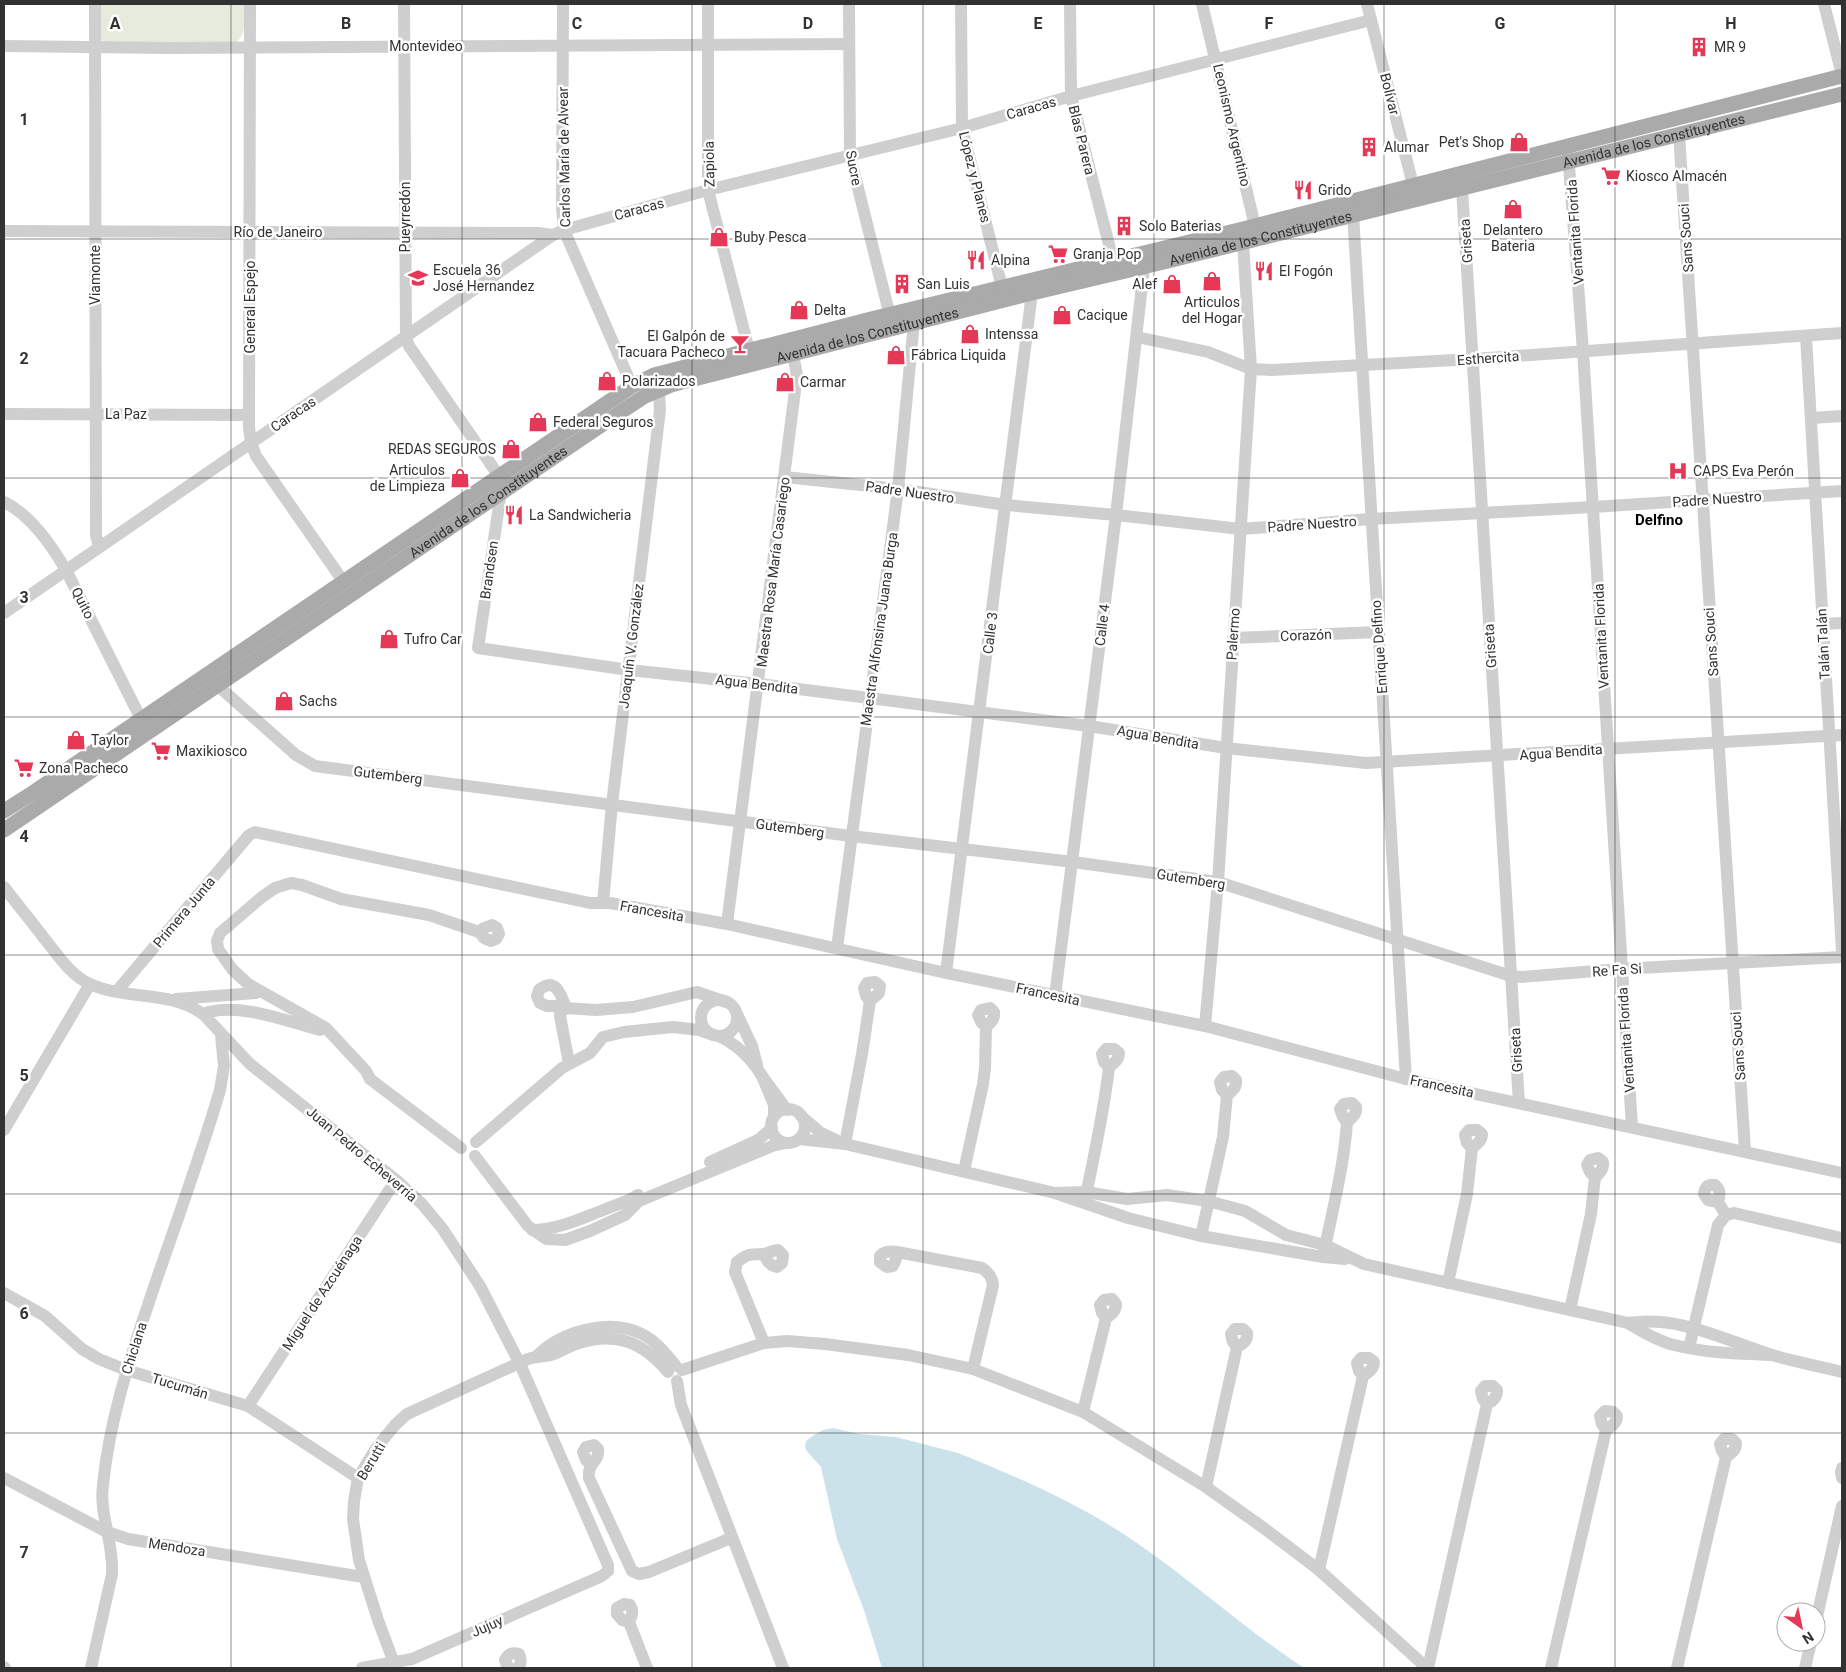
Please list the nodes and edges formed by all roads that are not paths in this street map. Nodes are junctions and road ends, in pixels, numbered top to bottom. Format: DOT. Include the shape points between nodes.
graph roads {
  1 [pos="95,4"];
  2 [pos="250,4"];
  3 [pos="404,4"];
  4 [pos="563,4"];
  5 [pos="708,4"];
  6 [pos="849,4"];
  7 [pos="961,4"];
  8 [pos="1070,4"];
  9 [pos="1202,4"];
  10 [pos="1367,4"];
  11 [pos="1824,4"];
  12 [pos="1371,20"];
  13 [pos="708,44"];
  14 [pos="849,44"];
  15 [pos="563,45"];
  16 [pos="4,46"];
  17 [pos="404,46"];
  18 [pos="95,48"];
  19 [pos="250,48"];
  20 [pos="1217,60"];
  21 [pos="1842,76"];
  22 [pos="1842,94"];
  23 [pos="1071,96"];
  24 [pos="1719,107"];
  25 [pos="1723,124"];
  26 [pos="962,128"];
  27 [pos="1679,134"];
  28 [pos="1567,146"];
  29 [pos="850,156"];
  30 [pos="1570,162"];
  31 [pos="1413,185"];
  32 [pos="1462,189"];
  33 [pos="708,190"];
  34 [pos="1353,214"];
  35 [pos="1255,226"];
  36 [pos="4,231"];
  37 [pos="95,231"];
  38 [pos="250,231"];
  39 [pos="405,232"];
  40 [pos="558,233"];
  41 [pos="1243,242"];
  42 [pos="1145,260"];
  43 [pos="1115,266"];
  44 [pos="1002,288"];
  45 [pos="1032,293"];
  46 [pos="913,316"];
  47 [pos="891,321"];
  48 [pos="1842,333"];
  49 [pos="1806,336"];
  50 [pos="406,337"];
  51 [pos="1137,337"];
  52 [pos="1693,344"];
  53 [pos="792,346"];
  54 [pos="749,350"];
  55 [pos="1583,352"];
  56 [pos="1473,359"];
  57 [pos="1362,365"];
  58 [pos="1250,368"];
  59 [pos="632,386"];
  60 [pos="659,390"];
  61 [pos="4,414"];
  62 [pos="96,414"];
  63 [pos="249,414"];
  64 [pos="1842,416"];
  65 [pos="1811,418"];
  66 [pos="251,443"];
  67 [pos="499,475"];
  68 [pos="785,476"];
  69 [pos="898,489"];
  70 [pos="1842,491"];
  71 [pos="501,492"];
  72 [pos="1814,493"];
  73 [pos="1703,499"];
  74 [pos="4,502"];
  75 [pos="1006,506"];
  76 [pos="1593,507"];
  77 [pos="1482,513"];
  78 [pos="1116,515"];
  79 [pos="1372,519"];
  80 [pos="1241,529"];
  81 [pos="99,547"];
  82 [pos="66,570"];
  83 [pos="343,581"];
  84 [pos="4,613"];
  85 [pos="1842,623"];
  86 [pos="1822,624"];
  87 [pos="1378,632"];
  88 [pos="1233,638"];
  89 [pos="478,648"];
  90 [pos="629,670"];
  91 [pos="213,679"];
  92 [pos="759,684"];
  93 [pos="870,698"];
  94 [pos="979,713"];
  95 [pos="141,719"];
  96 [pos="1089,726"];
  97 [pos="1842,735"];
  98 [pos="1828,736"];
  99 [pos="1718,742"];
  100 [pos="1226,748"];
  101 [pos="1607,748"];
  102 [pos="1497,756"];
  103 [pos="1387,763"];
  104 [pos="612,804"];
  105 [pos="4,811"];
  106 [pos="741,821"];
  107 [pos="4,830"];
  108 [pos="250,833"];
  109 [pos="851,836"];
  110 [pos="1839,846"];
  111 [pos="962,848"];
  112 [pos="1072,862"];
  113 [pos="1218,882"];
  114 [pos="4,887"];
  115 [pos="603,903"];
  116 [pos="727,924"];
  117 [pos="479,932"];
  118 [pos="1399,939"];
  119 [pos="837,948"];
  120 [pos="1842,951"];
  121 [pos="1842,957"];
  122 [pos="1732,964"];
  123 [pos="1622,970"];
  124 [pos="946,974"];
  125 [pos="1511,976"];
  126 [pos="90,984"];
  127 [pos="258,991"];
  128 [pos="117,992"];
  129 [pos="1055,996"];
  130 [pos="272,997"];
  131 [pos="172,999"];
  132 [pos="870,1001"];
  133 [pos="726,1002"];
  134 [pos="203,1014"];
  135 [pos="736,1014"];
  136 [pos="261,1015"];
  137 [pos="1205,1026"];
  138 [pos="986,1027"];
  139 [pos="331,1034"];
  140 [pos="221,1035"];
  141 [pos="716,1036"];
  142 [pos="569,1063"];
  143 [pos="1109,1067"];
  144 [pos="760,1072"];
  145 [pos="1406,1079"];
  146 [pos="1227,1095"];
  147 [pos="1519,1103"];
  148 [pos="787,1110"];
  149 [pos="801,1116"];
  150 [pos="1347,1122"];
  151 [pos="773,1123"];
  152 [pos="1632,1127"];
  153 [pos="4,1130"];
  154 [pos="799,1139"];
  155 [pos="467,1143"];
  156 [pos="785,1143"];
  157 [pos="845,1144"];
  158 [pos="1472,1148"];
  159 [pos="1745,1151"];
  160 [pos="964,1171"];
  161 [pos="1842,1173"];
  162 [pos="1595,1177"];
  163 [pos="396,1180"];
  164 [pos="1085,1197"];
  165 [pos="1208,1201"];
  166 [pos="633,1202"];
  167 [pos="1718,1202"];
  168 [pos="1726,1215"];
  169 [pos="1201,1236"];
  170 [pos="1842,1238"];
  171 [pos="1324,1251"];
  172 [pos="897,1252"];
  173 [pos="764,1254"];
  174 [pos="1448,1283"];
  175 [pos="4,1293"];
  176 [pos="1570,1310"];
  177 [pos="1106,1318"];
  178 [pos="1628,1323"];
  179 [pos="1693,1327"];
  180 [pos="764,1343"];
  181 [pos="1237,1347"];
  182 [pos="1690,1348"];
  183 [pos="1772,1355"];
  184 [pos="520,1364"];
  185 [pos="973,1369"];
  186 [pos="126,1370"];
  187 [pos="676,1372"];
  188 [pos="1842,1372"];
  189 [pos="1363,1376"];
  190 [pos="1487,1404"];
  191 [pos="248,1406"];
  192 [pos="1083,1412"];
  193 [pos="1606,1430"];
  194 [pos="1726,1457"];
  195 [pos="591,1464"];
  196 [pos="1842,1468"];
  197 [pos="4,1478"];
  198 [pos="358,1478"];
  199 [pos="1842,1478"];
  200 [pos="1206,1487"];
  201 [pos="1842,1506"];
  202 [pos="107,1532"];
  203 [pos="731,1538"];
  204 [pos="1319,1570"];
  205 [pos="608,1571"];
  206 [pos="363,1578"];
  207 [pos="1820,1602"];
  208 [pos="629,1622"];
  209 [pos="1809,1652"];
  210 [pos="393,1666"];
  211 [pos="90,1668"];
  212 [pos="362,1668"];
  213 [pos="510,1668"];
  214 [pos="519,1668"];
  215 [pos="647,1668"];
  216 [pos="783,1668"];
  217 [pos="1428,1668"];
  218 [pos="1551,1668"];
  219 [pos="1677,1668"];
  220 [pos="1805,1668"];
  1 -- 18 [label="street, Viamonte"];
  2 -- 19 [label="street, General Espejo"];
  3 -- 17 [label="street, Pueyrredón"];
  4 -- 15 [label="street, Carlos María de Alvear"];
  5 -- 13 [label="street, Zapiola"];
  6 -- 14 [label="street, Sucre"];
  7 -- 26 [label="street, López y Planes"];
  8 -- 23 [label="street, Blas Parera"];
  9 -- 20 [label="street, Leonismo Argentino"];
  10 -- 12 [label="street, Bolívar"];
  11 -- 21 [label="street"];
  12 -- 20 [label="street, Caracas"];
  12 -- 31 [label="street, Bolívar"];
  13 -- 14 [label="street, Montevideo"];
  13 -- 15 [label="street, Montevideo"];
  13 -- 33 [label="street, Zapiola"];
  14 -- 29 [label="street, Sucre"];
  15 -- 17 [label="street, Montevideo"];
  15 -- 40 [label="street, Carlos María de Alvear" via="562,208"];
  16 -- 18 [label="street, Montevideo"];
  17 -- 19 [label="street, Montevideo"];
  17 -- 39 [label="street, Pueyrredón"];
  18 -- 19 [label="street, Montevideo"];
  18 -- 37 [label="street, Viamonte"];
  19 -- 38 [label="street, General Espejo"];
  20 -- 23 [label="street, Caracas"];
  20 -- 35 [label="street, Leonismo Argentino"];
  21 -- 24 [label="main road, Avenida de los Constituyentes"];
  22 -- 25 [label="main road, Avenida de los Constituyentes"];
  23 -- 26 [label="street, Caracas"];
  23 -- 43 [label="street, Blas Parera"];
  24 -- 25 [label="street"];
  24 -- 28 [label="main road, Avenida de los Constituyentes"];
  25 -- 27 [label="main road, Avenida de los Constituyentes"];
  26 -- 29 [label="street, Caracas"];
  26 -- 44 [label="street, López y Planes"];
  27 -- 30 [label="main road, Avenida de los Constituyentes"];
  27 -- 52 [label="street, Sans Souci"];
  28 -- 30 [label="street, Ventanita Florida"];
  28 -- 31 [label="main road, Avenida de los Constituyentes"];
  29 -- 33 [label="street, Caracas"];
  29 -- 47 [label="street, Sucre"];
  30 -- 32 [label="main road, Avenida de los Constituyentes"];
  30 -- 55 [label="street, Ventanita Florida"];
  31 -- 35 [label="main road, Avenida de los Constituyentes"];
  32 -- 34 [label="main road, Avenida de los Constituyentes"];
  32 -- 56 [label="street, Griseta"];
  33 -- 40 [label="street, Caracas"];
  33 -- 54 [label="street, Zapiola"];
  34 -- 41 [label="main road, Avenida de los Constituyentes"];
  34 -- 57 [label="street, Enrique Delfino"];
  35 -- 41 [label="street"];
  35 -- 42 [label="main road, Avenida de los Constituyentes"];
  36 -- 37 [label="street, Río de Janeiro"];
  37 -- 38 [label="street, Río de Janeiro"];
  37 -- 62 [label="street, Viamonte"];
  38 -- 39 [label="street, Río de Janeiro"];
  38 -- 63 [label="street, General Espejo"];
  39 -- 40 [label="street, Río de Janeiro"];
  39 -- 50 [label="street, Pueyrredón"];
  40 -- 50 [label="street, Caracas"];
  40 -- 59 [label="street, Carlos María de Alvear"];
  41 -- 42 [label="main road, Avenida de los Constituyentes"];
  41 -- 58 [label="street, Palermo"];
  42 -- 43 [label="main road, Avenida de los Constituyentes"];
  42 -- 51 [label="street, Calle 4"];
  43 -- 44 [label="main road, Avenida de los Constituyentes"];
  43 -- 45 [label="main road, Avenida de los Constituyentes"];
  44 -- 46 [label="main road, Avenida de los Constituyentes"];
  45 -- 46 [label="main road, Avenida de los Constituyentes"];
  45 -- 75 [label="street, Calle 3"];
  46 -- 47 [label="main road, Avenida de los Constituyentes"];
  46 -- 69 [label="street, Maestra Alfonsina Juana Burga"];
  47 -- 53 [label="main road, Avenida de los Constituyentes"];
  48 -- 49 [label="street, Esthercita"];
  49 -- 52 [label="street, Esthercita"];
  49 -- 65 [label="street, Talán Talán"];
  50 -- 66 [label="street, Caracas"];
  50 -- 67 [label="street, Pueyrredón" via="409,346"];
  51 -- 58 [label="street, Esthercita" via="1208,352"];
  51 -- 78 [label="street, Calle 4"];
  52 -- 55 [label="street, Esthercita"];
  52 -- 73 [label="street, Sans Souci"];
  53 -- 54 [label="main road, Avenida de los Constituyentes"];
  53 -- 60 [label="main road, Avenida de los Constituyentes"];
  53 -- 68 [label="street, Maestra Rosa María Casariego" via="797,375"];
  54 -- 59 [label="main road, Avenida de los Constituyentes" via="654,375"];
  55 -- 56 [label="street, Esthercita"];
  55 -- 76 [label="street, Ventanita Florida"];
  56 -- 57 [label="street, Esthercita"];
  56 -- 77 [label="street, Griseta"];
  57 -- 58 [label="street, Esthercita" via="1272,370"];
  57 -- 79 [label="street, Enrique Delfino"];
  58 -- 80 [label="street, Palermo"];
  59 -- 67 [label="main road, Avenida de los Constituyentes"];
  60 -- 71 [label="main road, Avenida de los Constituyentes"];
  60 -- 90 [label="street, Joaquín V. González" via="660,410"];
  61 -- 62 [label="street, La Paz"];
  62 -- 63 [label="street, La Paz"];
  62 -- 81 [label="street, Viamonte" via="96,535"];
  63 -- 66 [label="street, General Espejo"];
  64 -- 65 [label="street"];
  65 -- 72 [label="street, Talán Talán"];
  66 -- 81 [label="street, Caracas"];
  66 -- 83 [label="street, General Espejo" via="256,456"];
  67 -- 71 [label="street, Pueyrredón"];
  67 -- 83 [label="main road, Avenida de los Constituyentes"];
  68 -- 69 [label="street, Padre Nuestro"];
  68 -- 92 [label="street, Maestra Rosa María Casariego"];
  69 -- 75 [label="street, Padre Nuestro"];
  69 -- 93 [label="street, Maestra Alfonsina Juana Burga"];
  70 -- 72 [label="street, Padre Nuestro"];
  71 -- 89 [label="street, Brandsen"];
  71 -- 91 [label="main road, Avenida de los Constituyentes"];
  72 -- 73 [label="street, Padre Nuestro"];
  72 -- 86 [label="street, Talán Talán"];
  73 -- 76 [label="street, Padre Nuestro"];
  73 -- 99 [label="street, Sans Souci"];
  74 -- 82 [label="street, Quito" via="38,530"];
  75 -- 78 [label="street, Padre Nuestro"];
  75 -- 94 [label="street, Calle 3"];
  76 -- 77 [label="street, Padre Nuestro"];
  76 -- 101 [label="street, Ventanita Florida"];
  77 -- 79 [label="street, Padre Nuestro"];
  77 -- 102 [label="street, Griseta"];
  78 -- 80 [label="street, Padre Nuestro"];
  78 -- 96 [label="street, Calle 4"];
  79 -- 80 [label="street, Padre Nuestro"];
  79 -- 87 [label="street, Enrique Delfino"];
  80 -- 88 [label="street, Palermo"];
  81 -- 82 [label="street, Caracas"];
  82 -- 84 [label="street, Caracas"];
  82 -- 95 [label="street, Quito"];
  83 -- 91 [label="main road, Avenida de los Constituyentes"];
  85 -- 86 [label="street"];
  86 -- 98 [label="street, Talán Talán"];
  87 -- 88 [label="street, Corazón"];
  87 -- 103 [label="street, Enrique Delfino"];
  88 -- 100 [label="street, Palermo"];
  89 -- 90 [label="street, Agua Bendita"];
  90 -- 92 [label="street, Agua Bendita"];
  90 -- 104 [label="street, Joaquín V. González"];
  91 -- 95 [label="main road, Avenida de los Constituyentes"];
  91 -- 104 [label="street, Gutemberg" via="296,755 315,766"];
  91 -- 107 [label="main road, Avenida de los Constituyentes"];
  92 -- 93 [label="street, Agua Bendita"];
  92 -- 106 [label="street, Maestra Rosa María Casariego"];
  93 -- 94 [label="street, Agua Bendita"];
  93 -- 109 [label="street, Maestra Alfonsina Juana Burga"];
  94 -- 96 [label="street, Agua Bendita"];
  94 -- 111 [label="street, Calle 3"];
  95 -- 105 [label="main road, Avenida de los Constituyentes"];
  96 -- 100 [label="street, Agua Bendita"];
  96 -- 112 [label="street, Calle 4"];
  97 -- 98 [label="street, Agua Bendita"];
  98 -- 99 [label="street, Agua Bendita"];
  98 -- 110 [label="street, Talán Talán"];
  99 -- 101 [label="street, Agua Bendita"];
  99 -- 122 [label="street, Sans Souci"];
  100 -- 103 [label="street, Agua Bendita"];
  100 -- 113 [label="street, Palermo"];
  101 -- 102 [label="street, Agua Bendita"];
  101 -- 123 [label="street, Ventanita Florida"];
  102 -- 103 [label="street, Agua Bendita"];
  102 -- 125 [label="street, Griseta"];
  103 -- 118 [label="street, Enrique Delfino"];
  104 -- 106 [label="street, Gutemberg"];
  104 -- 115 [label="street, Joaquín V. González"];
  106 -- 109 [label="street, Gutemberg"];
  106 -- 116 [label="street, Maestra Rosa María Casariego"];
  108 -- 115 [label="street, Francesita" via="590,903"];
  108 -- 128 [label="street, Primera Junta"];
  109 -- 111 [label="street, Gutemberg"];
  109 -- 119 [label="street, Maestra Alfonsina Juana Burga"];
  110 -- 120 [label="street, Talán Talán"];
  111 -- 112 [label="street, Gutemberg"];
  111 -- 124 [label="street, Calle 3"];
  112 -- 113 [label="street, Gutemberg"];
  112 -- 129 [label="street, Calle 4"];
  113 -- 118 [label="street, Gutemberg"];
  113 -- 137 [label="street, Palermo"];
  114 -- 126 [label="street, Juan Pedro Echeverría" via="67,966"];
  115 -- 116 [label="street, Francesita"];
  116 -- 119 [label="street, Francesita"];
  117 -- 127 [label="street" via="429,915 341,899 302,884 284,884 232,922 220,933 217,941 218,949 232,969"];
  118 -- 125 [label="street, Re Fa Si"];
  118 -- 145 [label="street, Enrique Delfino"];
  119 -- 124 [label="street, Francesita"];
  121 -- 122 [label="street, Re Fa Si"];
  122 -- 123 [label="street, Re Fa Si"];
  122 -- 159 [label="street, Sans Souci"];
  123 -- 125 [label="street, Re Fa Si"];
  123 -- 152 [label="street, Ventanita Florida"];
  124 -- 129 [label="street, Francesita"];
  125 -- 147 [label="street, Griseta"];
  126 -- 128 [label="street, Juan Pedro Echeverría"];
  126 -- 153 [label="street"];
  127 -- 130 [label="street"];
  127 -- 131 [label="street"];
  127 -- 136 [label="street" via="251,1005"];
  128 -- 131 [label="street, Juan Pedro Echeverría"];
  129 -- 137 [label="street, Francesita"];
  130 -- 136 [label="street" via="273,1009"];
  130 -- 139 [label="street"];
  131 -- 134 [label="street, Juan Pedro Echeverría"];
  132 -- 157 [label="street"];
  133 -- 135 [label="street" via="731,1004"];
  133 -- 141 [label="street" via="714,1001 702,1012 702,1024"];
  133 -- 142 [label="street" via="697,992 633,1007 564,1010 561,1021"];
  134 -- 136 [label="street" via="236,1010"];
  134 -- 140 [label="street, Juan Pedro Echeverría"];
  135 -- 141 [label="street" via="733,1029"];
  135 -- 144 [label="street" via="752,1046"];
  136 -- 139 [label="street"];
  137 -- 145 [label="street, Francesita"];
  138 -- 160 [label="street" via="983,1084"];
  139 -- 155 [label="street" via="366,1071 375,1074"];
  140 -- 163 [label="street, Juan Pedro Echeverría" via="250,1064"];
  140 -- 186 [label="street, Chiclana" via="224,1066 220,1090"];
  141 -- 142 [label="street" via="673,1027 612,1034 599,1040 590,1052"];
  141 -- 144 [label="street" via="739,1047"];
  142 -- 155 [label="street"];
  143 -- 164 [label="street" via="1104,1113"];
  144 -- 148 [label="street"];
  144 -- 151 [label="street" via="774,1105"];
  145 -- 147 [label="street, Francesita"];
  146 -- 165 [label="street" via="1223,1137"];
  147 -- 152 [label="street, Francesita"];
  148 -- 149 [label="street"];
  148 -- 151 [label="street" via="777,1114"];
  149 -- 154 [label="street" via="805,1130"];
  149 -- 157 [label="street" via="821,1133"];
  150 -- 171 [label="street" via="1338,1189"];
  151 -- 156 [label="street" via="776,1138"];
  151 -- 166 [label="street" via="767,1134 758,1140 644,1190"];
  152 -- 159 [label="street, Francesita"];
  154 -- 156 [label="street"];
  154 -- 157 [label="street"];
  155 -- 166 [label="street" via="462,1154 475,1156 528,1226 546,1238 565,1240 616,1220 625,1215"];
  156 -- 166 [label="street"];
  157 -- 160 [label="street"];
  158 -- 174 [label="street" via="1467,1194"];
  159 -- 161 [label="street, Francesita"];
  160 -- 164 [label="street"];
  162 -- 176 [label="street" via="1591,1214"];
  163 -- 184 [label="street, Juan Pedro Echeverría" via="434,1217 470,1269"];
  163 -- 191 [label="street, Miguel de Azcuénaga"];
  164 -- 165 [label="street" via="1127,1199 1166,1195"];
  164 -- 169 [label="street" via="1128,1218"];
  165 -- 169 [label="street"];
  165 -- 171 [label="street" via="1245,1211 1286,1235"];
  167 -- 168 [label="street"];
  168 -- 170 [label="street" via="1734,1213"];
  168 -- 179 [label="street" via="1718,1225"];
  169 -- 171 [label="street"];
  171 -- 174 [label="street" via="1364,1264"];
  172 -- 185 [label="street" via="982,1268 992,1278"];
  173 -- 180 [label="street" via="745,1256 737,1262 735,1272"];
  174 -- 176 [label="street"];
  175 -- 186 [label="street, Tucumán" via="45,1316 99,1359"];
  176 -- 178 [label="street"];
  177 -- 192 [label="street"];
  178 -- 179 [label="street" via="1644,1321"];
  178 -- 182 [label="street" via="1660,1340"];
  179 -- 182 [label="street"];
  179 -- 183 [label="street"];
  180 -- 185 [label="street" via="800,1342 864,1348"];
  180 -- 187 [label="street"];
  181 -- 200 [label="street"];
  182 -- 183 [label="street" via="1728,1354"];
  183 -- 188 [label="street"];
  184 -- 187 [label="street, Berutti" via="577,1344 622,1340 638,1346"];
  184 -- 198 [label="street, Berutti" via="407,1414 377,1447"];
  184 -- 205 [label="street, Juan Pedro Echeverría"];
  185 -- 192 [label="street"];
  186 -- 191 [label="street, Tucumán"];
  186 -- 202 [label="street, Chiclana" via="103,1484"];
  187 -- 203 [label="street" via="681,1405"];
  189 -- 204 [label="street"];
  190 -- 217 [label="street"];
  191 -- 198 [label="street, Tucumán"];
  192 -- 200 [label="street"];
  193 -- 218 [label="street"];
  194 -- 219 [label="street"];
  195 -- 203 [label="street" via="589,1478 632,1571 639,1574 649,1572"];
  196 -- 199 [label="street"];
  197 -- 202 [label="street, Mendoza"];
  198 -- 206 [label="street, Berutti" via="353,1519"];
  200 -- 204 [label="street"];
  201 -- 207 [label="street"];
  202 -- 206 [label="street, Mendoza" via="128,1539"];
  202 -- 211 [label="street, Chiclana" via="113,1558 112,1574"];
  203 -- 216 [label="street"];
  204 -- 217 [label="street"];
  205 -- 210 [label="street, Jujuy"];
  206 -- 210 [label="street, Berutti"];
  208 -- 215 [label="street"];
  209 -- 220 [label="street"];
  210 -- 212 [label="street, Jujuy"];
  213 -- 214 [label="street" via="505,1660 513,1653 519,1654"];
}
